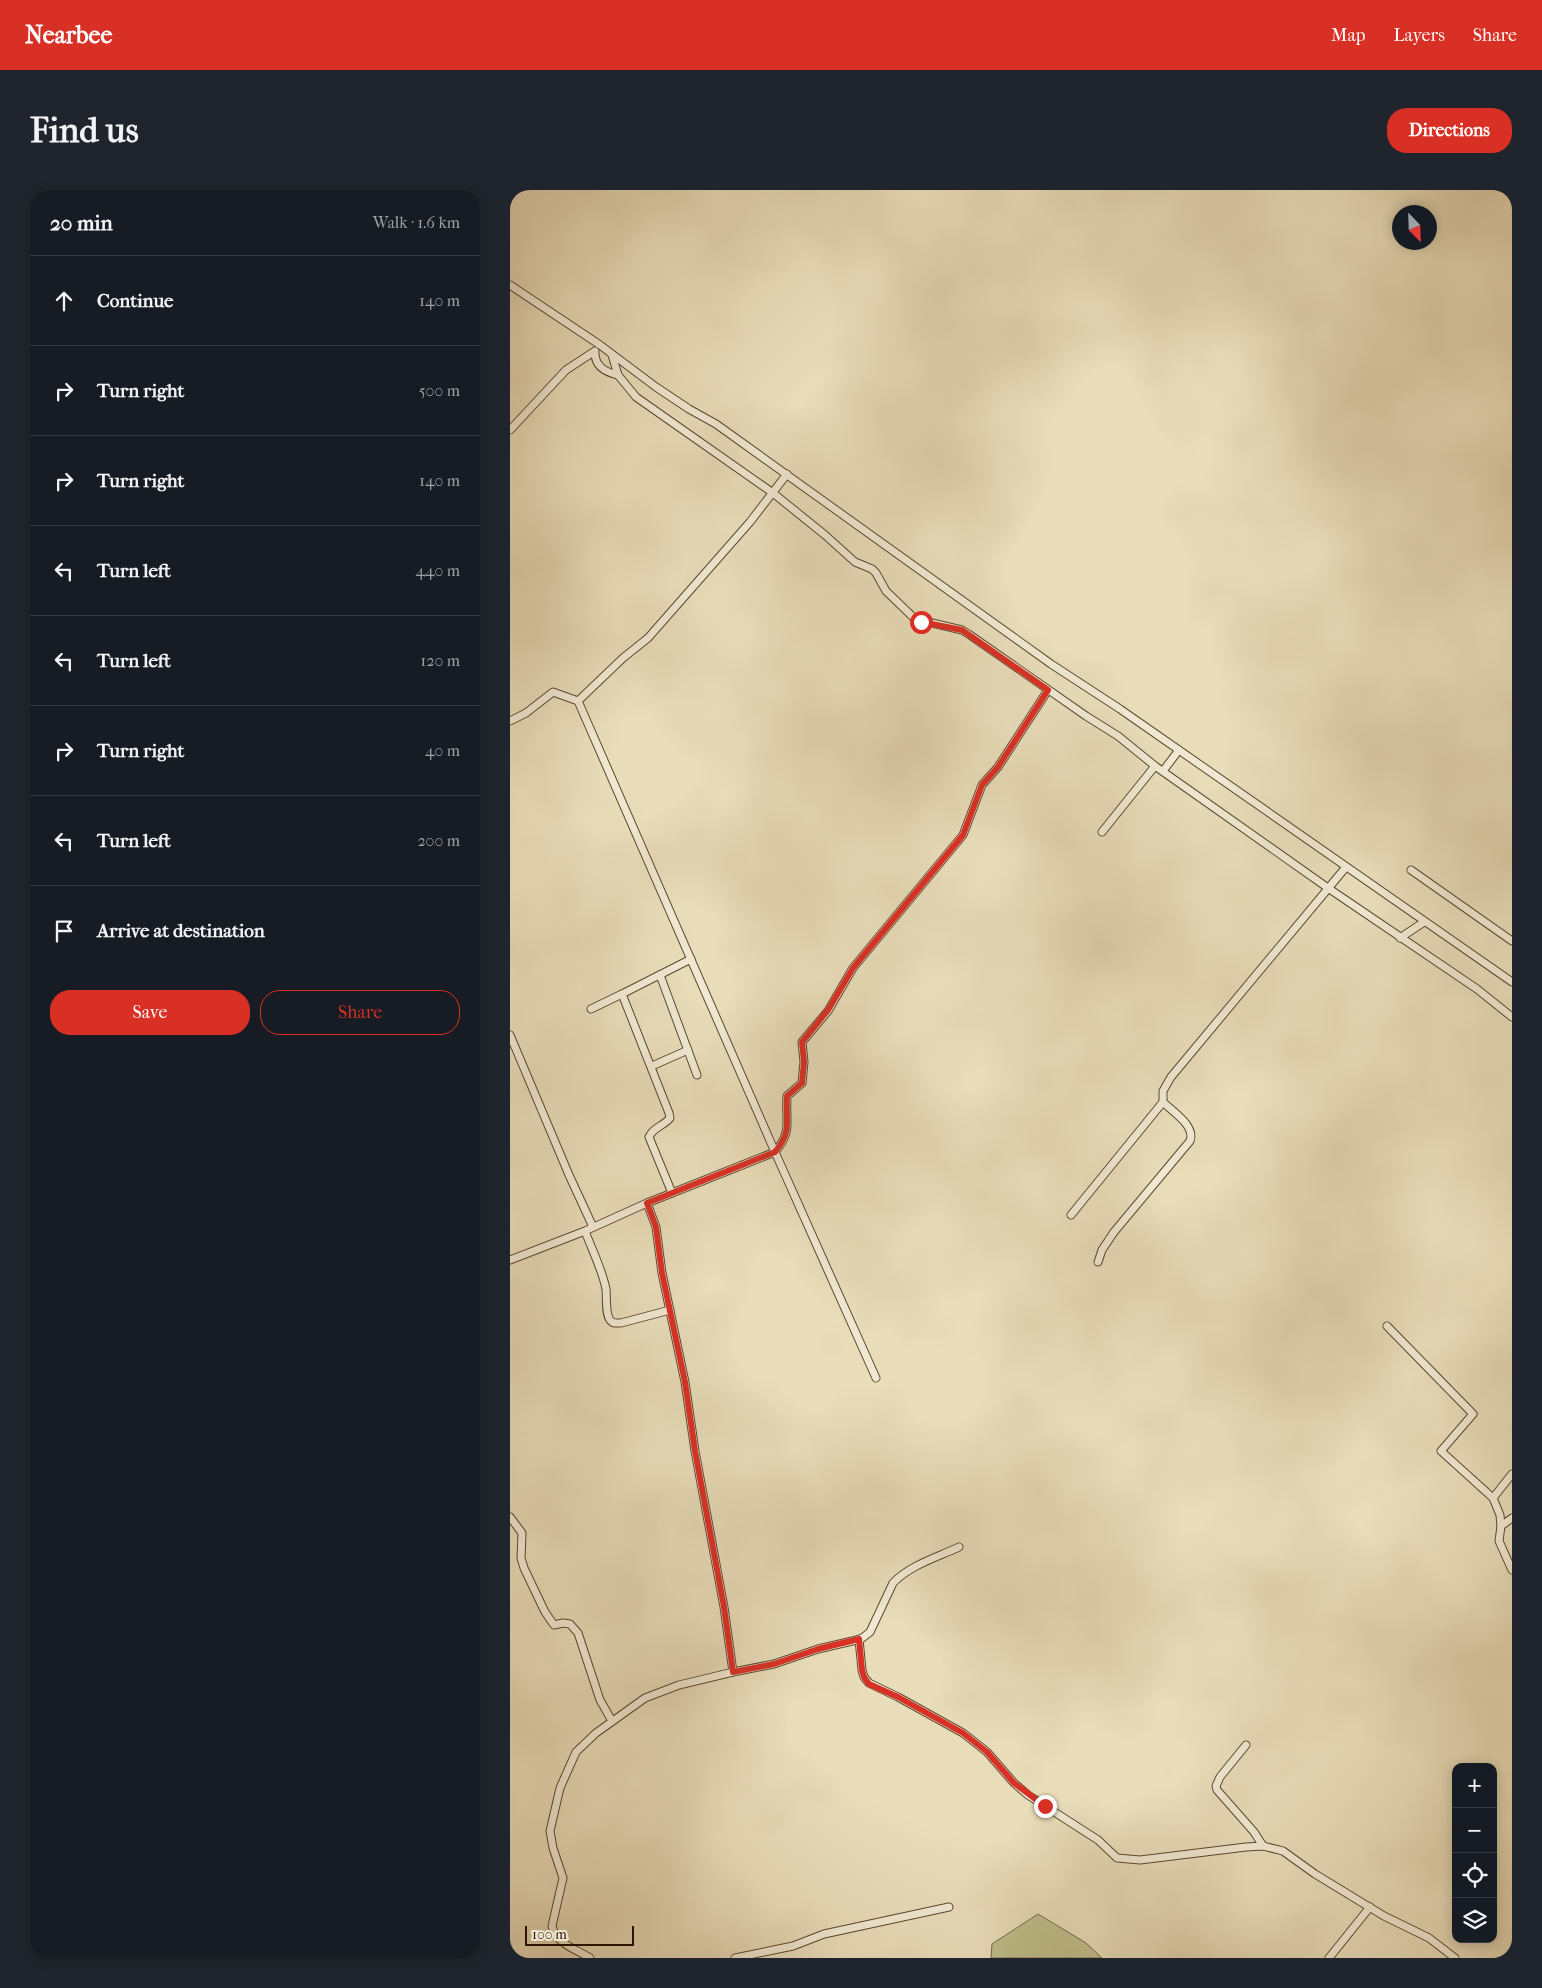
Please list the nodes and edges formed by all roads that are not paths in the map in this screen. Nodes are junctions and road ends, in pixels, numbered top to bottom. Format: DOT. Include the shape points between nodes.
graph roads {
  1 [pos="510,285"];
  2 [pos="598,348"];
  3 [pos="612,355"];
  4 [pos="618,375"];
  5 [pos="510,430"];
  6 [pos="787,474"];
  7 [pos="773,492"];
  8 [pos="1048,690"];
  9 [pos="578,701"];
  10 [pos="510,721"];
  11 [pos="1179,750"];
  12 [pos="1155,766"];
  13 [pos="1163,771"];
  14 [pos="1102,832"];
  15 [pos="1346,867"];
  16 [pos="1411,870"];
  17 [pos="1328,888"];
  18 [pos="1424,922"];
  19 [pos="1400,938"];
  20 [pos="1512,941"];
  21 [pos="691,959"];
  22 [pos="660,975"];
  23 [pos="1512,982"];
  24 [pos="622,994"];
  25 [pos="591,1009"];
  26 [pos="1512,1017"];
  27 [pos="510,1035"];
  28 [pos="688,1050"];
  29 [pos="652,1066"];
  30 [pos="698,1075"];
  31 [pos="1163,1102"];
  32 [pos="775,1152"];
  33 [pos="672,1193"];
  34 [pos="647,1203"];
  35 [pos="1071,1215"];
  36 [pos="593,1227"];
  37 [pos="585,1231"];
  38 [pos="510,1260"];
  39 [pos="1098,1262"];
  40 [pos="670,1310"];
  41 [pos="1387,1326"];
  42 [pos="876,1378"];
  43 [pos="1512,1474"];
  44 [pos="1493,1498"];
  45 [pos="510,1517"];
  46 [pos="1512,1518"];
  47 [pos="1501,1526"];
  48 [pos="959,1547"];
  49 [pos="1512,1570"];
  50 [pos="859,1639"];
  51 [pos="733,1672"];
  52 [pos="612,1721"];
  53 [pos="1246,1745"];
  54 [pos="1263,1846"];
  55 [pos="1370,1906"];
  56 [pos="949,1907"];
  57 [pos="590,1958"];
  58 [pos="735,1958"];
  59 [pos="1329,1958"];
  60 [pos="1455,1958"];
  1 -- 2 [label="street"];
  2 -- 3 [label="street"];
  2 -- 4 [label="street" via="596,361 599,366"];
  2 -- 5 [label="street" via="566,370"];
  3 -- 4 [label="street"];
  3 -- 6 [label="street"];
  4 -- 7 [label="street" via="643,403"];
  6 -- 7 [label="street"];
  6 -- 11 [label="street" via="1052,664"];
  7 -- 8 [label="street" via="854,562 876,573 886,591 915,619 962,630"];
  7 -- 9 [label="street" via="648,638"];
  8 -- 12 [label="street" via="1118,736"];
  8 -- 32 [label="street" via="998,767 982,785 963,835 853,968 828,1010 802,1042 802,1083 787,1096 787,1134"];
  9 -- 10 [label="street" via="552,692 526,713"];
  9 -- 21 [label="street"];
  11 -- 13 [label="street"];
  11 -- 15 [label="street"];
  12 -- 13 [label="street"];
  12 -- 14 [label="street"];
  13 -- 17 [label="street"];
  15 -- 17 [label="street"];
  15 -- 18 [label="street"];
  16 -- 20 [label="street"];
  17 -- 19 [label="street"];
  17 -- 31 [label="street" via="1171,1078 1163,1091"];
  18 -- 19 [label="street"];
  18 -- 23 [label="street"];
  19 -- 26 [label="street" via="1477,989"];
  21 -- 22 [label="street"];
  21 -- 32 [label="street"];
  22 -- 24 [label="street"];
  22 -- 28 [label="street"];
  24 -- 25 [label="street"];
  24 -- 29 [label="street"];
  27 -- 36 [label="street"];
  28 -- 29 [label="street"];
  28 -- 30 [label="street"];
  29 -- 33 [label="street" via="670,1118 650,1133 650,1142"];
  31 -- 35 [label="street"];
  31 -- 39 [label="street" via="1190,1128 1190,1141 1114,1232"];
  32 -- 33 [label="street"];
  32 -- 42 [label="street"];
  33 -- 34 [label="street"];
  34 -- 36 [label="street"];
  34 -- 40 [label="street" via="656,1227"];
  36 -- 37 [label="street"];
  37 -- 38 [label="street"];
  37 -- 40 [label="street" via="602,1274 611,1321 621,1323"];
  40 -- 51 [label="street"];
  41 -- 44 [label="street" via="1473,1414 1441,1452"];
  43 -- 44 [label="street"];
  44 -- 47 [label="street"];
  45 -- 52 [label="street" via="522,1533 521,1558 545,1612 554,1624 570,1624 578,1633 600,1700"];
  46 -- 47 [label="street"];
  47 -- 49 [label="street" via="1499,1541"];
  48 -- 50 [label="street" via="897,1579 870,1632"];
  50 -- 51 [label="street" via="774,1664"];
  50 -- 54 [label="street" via="862,1670 869,1684 963,1733 987,1752 1028,1795 1098,1840 1118,1858 1140,1860"];
  51 -- 52 [label="street" via="652,1694"];
  52 -- 57 [label="street" via="582,1744 569,1764 550,1831 563,1878 552,1926 566,1944"];
  53 -- 54 [label="street" via="1216,1786"];
  54 -- 55 [label="street" via="1283,1851"];
  55 -- 59 [label="street"];
  55 -- 60 [label="street" via="1429,1938"];
  56 -- 58 [label="street" via="824,1934 793,1946"];
}
